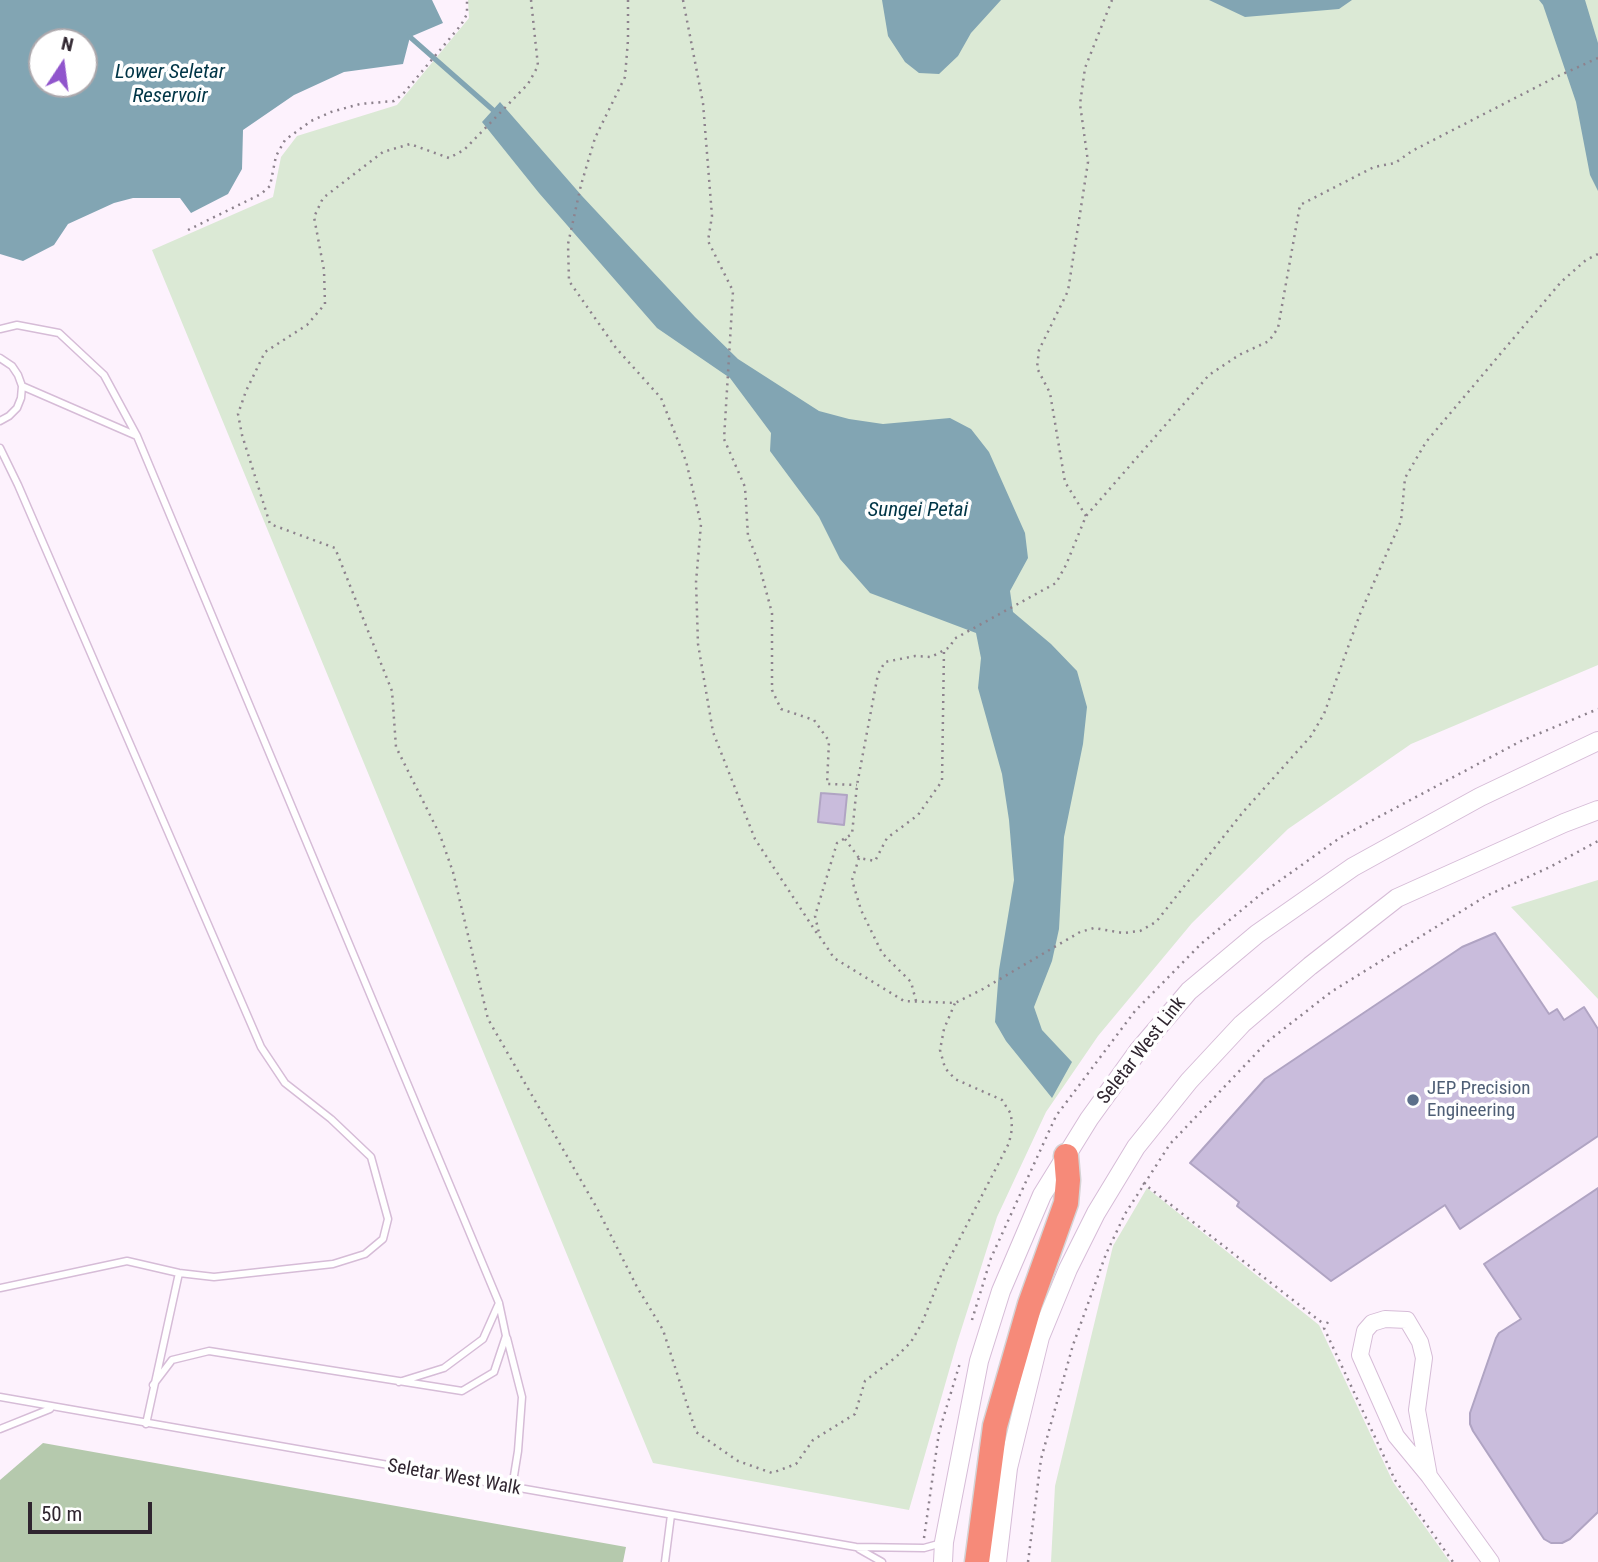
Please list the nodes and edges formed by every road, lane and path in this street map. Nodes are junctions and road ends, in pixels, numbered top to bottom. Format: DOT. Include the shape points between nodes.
graph roads {
  1 [pos="467,0"];
  2 [pos="531,0"];
  3 [pos="628,0"];
  4 [pos="683,0"];
  5 [pos="1112,0"];
  6 [pos="1598,58"];
  7 [pos="188,230"];
  8 [pos="1598,254"];
  9 [pos="0,328"];
  10 [pos="0,358"];
  11 [pos="22,386"];
  12 [pos="0,422"];
  13 [pos="137,436"];
  14 [pos="0,448"];
  15 [pos="1086,516"];
  16 [pos="944,650"];
  17 [pos="1598,709"];
  18 [pos="1598,741"];
  19 [pos="857,785"];
  20 [pos="1598,810"];
  21 [pos="844,839"];
  22 [pos="1598,841"];
  23 [pos="859,858"];
  24 [pos="820,937"];
  25 [pos="916,1002"];
  26 [pos="955,1003"];
  27 [pos="1066,1156"];
  28 [pos="1143,1182"];
  29 [pos="179,1273"];
  30 [pos="0,1288"];
  31 [pos="499,1303"];
  32 [pos="971,1325"];
  33 [pos="1325,1325"];
  34 [pos="506,1336"];
  35 [pos="963,1352"];
  36 [pos="397,1382"];
  37 [pos="153,1385"];
  38 [pos="0,1397"];
  39 [pos="52,1408"];
  40 [pos="146,1424"];
  41 [pos="0,1429"];
  42 [pos="1429,1476"];
  43 [pos="512,1488"];
  44 [pos="671,1515"];
  45 [pos="944,1542"];
  46 [pos="856,1547"];
  47 [pos="923,1548"];
  48 [pos="665,1562"];
  49 [pos="881,1562"];
  50 [pos="943,1562"];
  51 [pos="977,1562"];
  52 [pos="997,1562"];
  53 [pos="1028,1562"];
  54 [pos="1491,1562"];
  1 -- 7 [label="path" via="461,25 403,94 394,101 360,104 311,121 285,140 276,156 270,186 248,202"];
  2 -- 26 [label="path" via="538,66 528,84 464,150 449,159 410,144 383,152 323,198 314,217 325,304 307,325 265,352 238,414 270,524 335,548 392,691 396,747 440,835 453,872 488,1020 663,1330 696,1432 738,1461 772,1473 796,1464 813,1440 856,1414 865,1381 896,1357 922,1324 942,1273 1009,1143 1011,1114 1002,1100 955,1079 945,1068 940,1050"];
  3 -- 24 [label="path" via="625,77 595,138 581,185 568,243 569,281 616,348 661,398 686,461 701,524 696,582 698,644 713,732 755,839"];
  4 -- 19 [label="path" via="703,103 712,216 709,241 733,291 724,439 745,487 748,536 772,613 772,690 781,709 814,720 829,741 827,784"];
  5 -- 15 [label="path" via="1084,68 1080,104 1088,162 1068,291 1039,350 1037,368 1050,393 1065,482"];
  6 -- 15 [label="path" via="1412,150 1395,163 1374,167 1300,205 1278,328 1269,341 1209,375"];
  8 -- 26 [label="path" via="1550,294 1426,442 1405,478 1401,521 1360,614 1324,714 1311,736 1243,812 1156,922 1123,933 1094,928 1080,932"];
  9 -- 13 [label="lane" via="17,325 59,333 104,375"];
  10 -- 11 [label="lane" via="12,366"];
  11 -- 12 [label="lane" via="17,408"];
  11 -- 13 [label="lane"];
  13 -- 31 [label="lane"];
  14 -- 29 [label="lane" via="261,1047 285,1083 370,1157 388,1219 383,1239 365,1254 333,1264 214,1277"];
  15 -- 16 [label="path" via="1056,583 954,639"];
  16 -- 19 [label="path" via="931,657 885,662 878,674"];
  16 -- 23 [label="path" via="942,780 918,815 887,838 876,861"];
  17 -- 32 [label="path" via="1521,741 1341,836 1202,943 1135,1011 1056,1116 990,1258"];
  18 -- 27 [label="main road, Seletar West Link" via="1480,797 1353,867 1257,934 1189,992 1138,1051"];
  19 -- 21 [label="path" via="852,834"];
  20 -- 52 [label="main road" via="1397,898 1242,1024 1136,1147 1096,1213 1040,1337 1008,1468"];
  21 -- 23 [label="path"];
  21 -- 24 [label="path" via="837,843 816,916"];
  22 -- 28 [label="path" via="1486,896 1331,992 1267,1042 1170,1144"];
  23 -- 25 [label="path" via="852,880 861,910 881,953 911,982"];
  24 -- 25 [label="path" via="834,958 905,1001"];
  25 -- 26 [label="path"];
  27 -- 45 [label="main road, Seletar West Link" via="1042,1195 1001,1291 979,1360"];
  27 -- 51 [label="highway" via="1066,1203 1030,1304 995,1426"];
  28 -- 33 [label="path"];
  28 -- 53 [label="path" via="1107,1254 1073,1345 1041,1459"];
  29 -- 30 [label="lane" via="127,1261"];
  29 -- 37 [label="lane"];
  31 -- 34 [label="lane"];
  31 -- 36 [label="lane" via="483,1339 444,1368"];
  34 -- 36 [label="lane" via="494,1372 462,1391"];
  34 -- 43 [label="lane" via="522,1397"];
  35 -- 47 [label="path" via="939,1432"];
  36 -- 37 [label="lane" via="209,1352 172,1360"];
  37 -- 40 [label="lane"];
  38 -- 39 [label="lane, Seletar West Walk"];
  39 -- 40 [label="lane, Seletar West Walk"];
  39 -- 41 [label="lane"];
  40 -- 43 [label="lane, Seletar West Walk"];
  42 -- 42 [label="street" via="1396,1436 1360,1356 1365,1331 1372,1323 1407,1320 1420,1342 1424,1358 1417,1410"];
  42 -- 54 [label="street"];
  43 -- 44 [label="lane, Seletar West Walk"];
  44 -- 46 [label="lane, Seletar West Walk"];
  44 -- 48 [label="lane"];
  45 -- 47 [label="lane, Seletar West Walk"];
  45 -- 50 [label="main road, Seletar West Link"];
  46 -- 47 [label="lane, Seletar West Walk"];
  46 -- 49 [label="lane, Seletar West Walk"];
}
